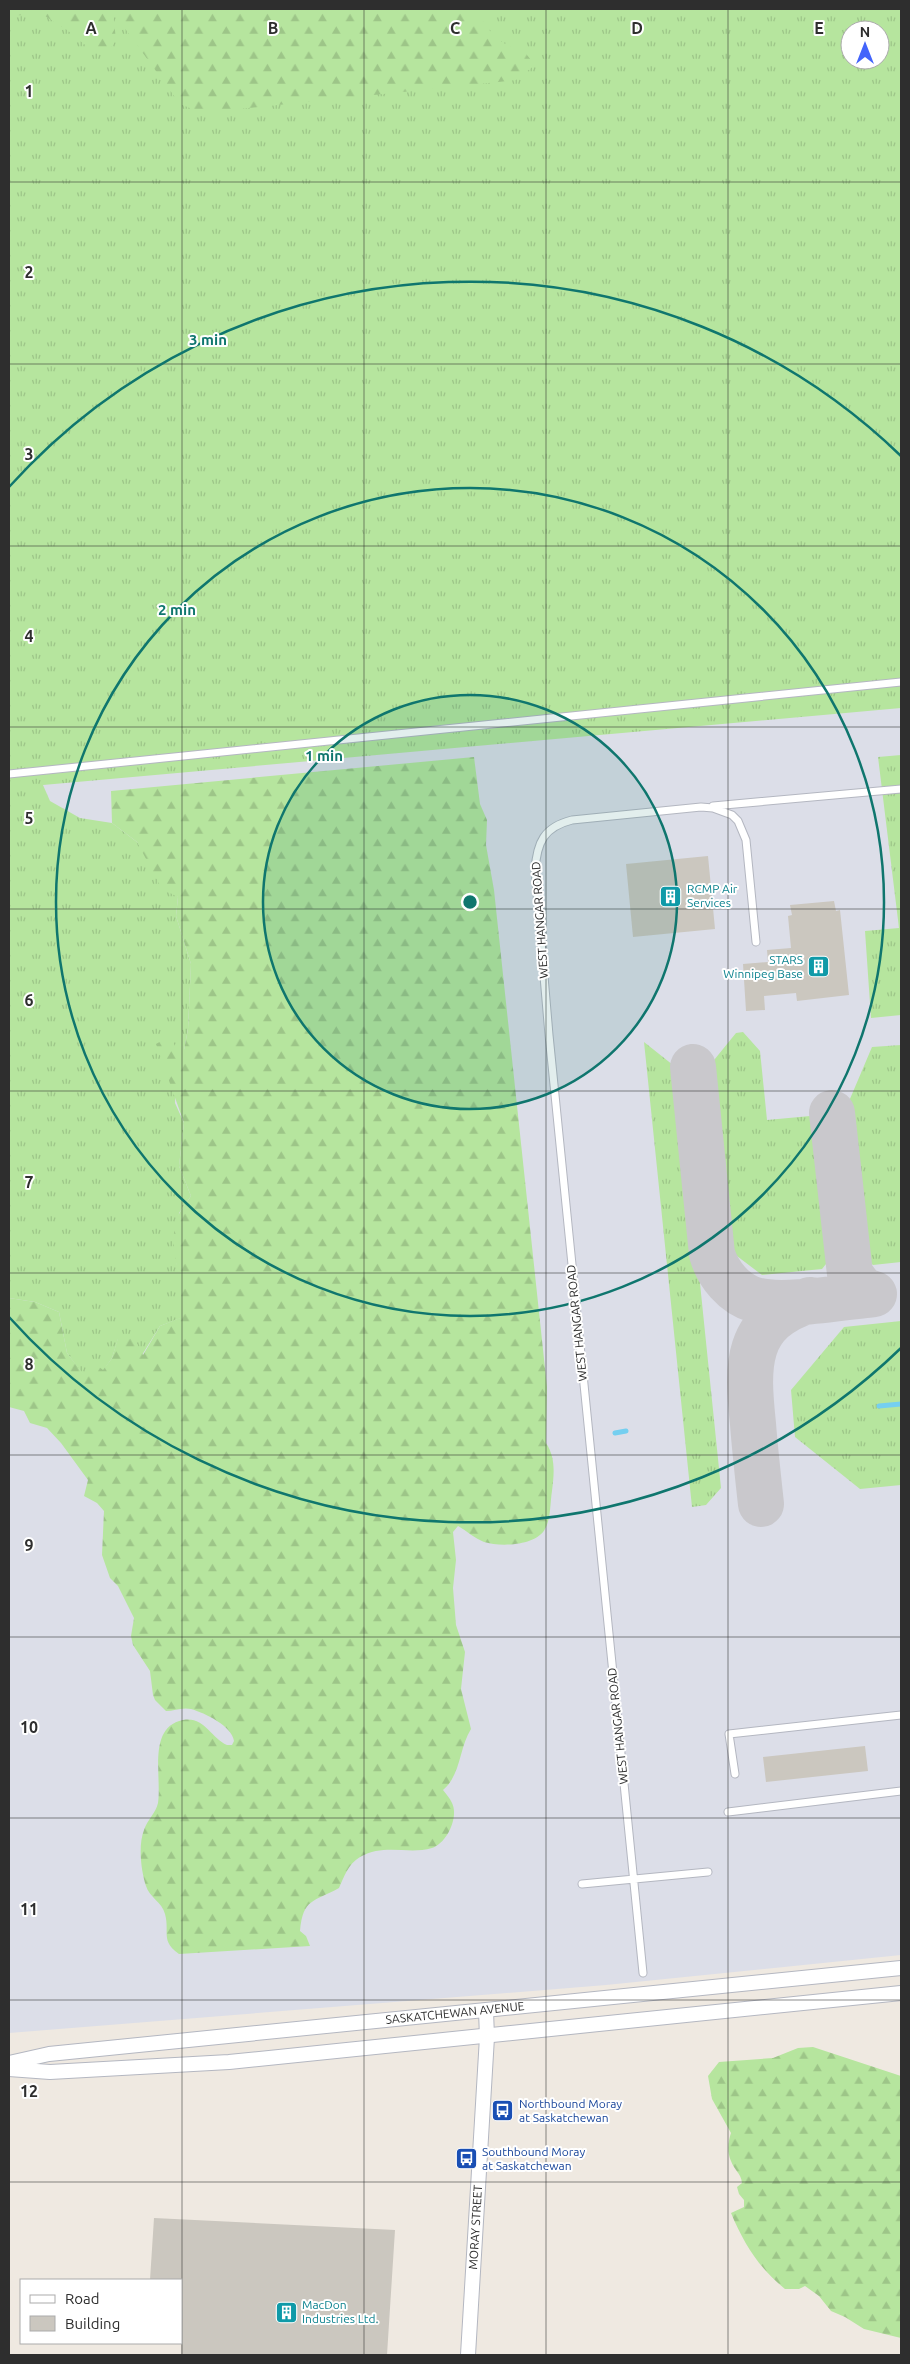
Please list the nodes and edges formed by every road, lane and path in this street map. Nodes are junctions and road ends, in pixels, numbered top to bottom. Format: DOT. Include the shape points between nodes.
graph roads {
  1 [pos="901,682"];
  2 [pos="9,774"];
  3 [pos="901,789"];
  4 [pos="701,808"];
  5 [pos="756,942"];
  6 [pos="901,1716"];
  7 [pos="735,1774"];
  8 [pos="901,1791"];
  9 [pos="728,1812"];
  10 [pos="708,1872"];
  11 [pos="633,1880"];
  12 [pos="582,1884"];
  13 [pos="901,1968"];
  14 [pos="643,1973"];
  15 [pos="901,1993"];
  16 [pos="486,2011"];
  17 [pos="487,2037"];
  18 [pos="9,2064"];
  19 [pos="9,2069"];
  20 [pos="468,2355"];
  1 -- 2 [label="lane"];
  3 -- 4 [label="lane, WEST HANGAR ROAD"];
  4 -- 5 [label="lane, WEST HANGAR ROAD" via="713,808 732,815 743,830 751,876"];
  4 -- 11 [label="lane, WEST HANGAR ROAD" via="572,820 548,831 536,854 549,1035"];
  6 -- 7 [label="lane" via="729,1734"];
  8 -- 9 [label="lane"];
  10 -- 11 [label="lane"];
  11 -- 12 [label="lane"];
  11 -- 14 [label="lane, WEST HANGAR ROAD"];
  13 -- 16 [label="street, SASKATCHEWAN AVENUE"];
  15 -- 17 [label="street, SASKATCHEWAN AVENUE"];
  16 -- 17 [label="street, MORAY STREET"];
  16 -- 18 [label="street, SASKATCHEWAN AVENUE" via="49,2054"];
  17 -- 19 [label="street, SASKATCHEWAN AVENUE" via="229,2062 50,2072"];
  17 -- 20 [label="street, MORAY STREET"];
}
